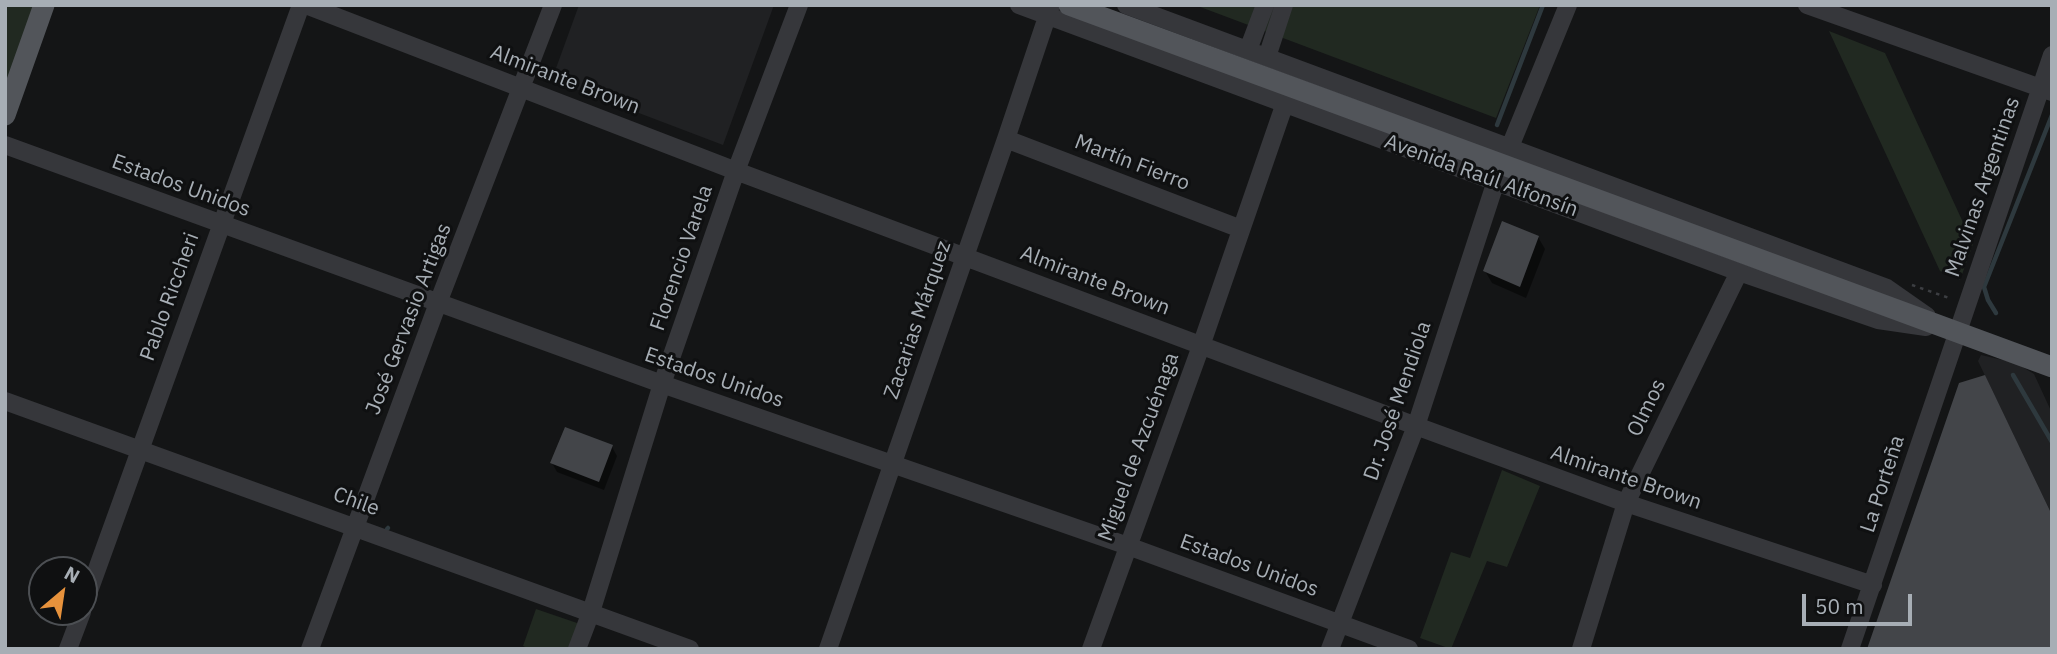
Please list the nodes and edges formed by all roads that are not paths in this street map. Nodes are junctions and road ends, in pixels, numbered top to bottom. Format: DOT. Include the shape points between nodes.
graph roads {
  1 [pos="44,5"];
  2 [pos="301,5"];
  3 [pos="306,5"];
  4 [pos="553,5"];
  5 [pos="799,5"];
  6 [pos="1019,5"];
  7 [pos="1069,5"];
  8 [pos="1126,5"];
  9 [pos="1265,5"];
  10 [pos="1284,5"];
  11 [pos="1568,5"];
  12 [pos="1807,5"];
  13 [pos="1049,10"];
  14 [pos="1248,50"];
  15 [pos="2052,55"];
  16 [pos="1267,57"];
  17 [pos="523,88"];
  18 [pos="2046,90"];
  19 [pos="1285,103"];
  20 [pos="5,115"];
  21 [pos="1006,139"];
  22 [pos="5,145"];
  23 [pos="1503,165"];
  24 [pos="736,171"];
  25 [pos="220,225"];
  26 [pos="1241,229"];
  27 [pos="965,255"];
  28 [pos="1739,272"];
  29 [pos="438,303"];
  30 [pos="1952,331"];
  31 [pos="1201,346"];
  32 [pos="2052,367"];
  33 [pos="662,384"];
  34 [pos="5,401"];
  35 [pos="1416,426"];
  36 [pos="140,449"];
  37 [pos="892,464"];
  38 [pos="1626,503"];
  39 [pos="357,527"];
  40 [pos="1128,546"];
  41 [pos="98,566"];
  42 [pos="1873,585"];
  43 [pos="591,612"];
  44 [pos="1339,624"];
  45 [pos="77,626"];
  46 [pos="68,649"];
  47 [pos="310,649"];
  48 [pos="576,649"];
  49 [pos="690,649"];
  50 [pos="828,649"];
  51 [pos="1091,649"];
  52 [pos="1330,649"];
  53 [pos="1409,649"];
  54 [pos="1581,649"];
  55 [pos="1850,649"];
  1 -- 20 [label="main road"];
  2 -- 25 [label="street, Pablo Riccheri"];
  3 -- 17 [label="street, Almirante Brown"];
  4 -- 17 [label="street, José Gervasio Artigas"];
  5 -- 24 [label="street, Florencio Varela"];
  6 -- 13 [label="street, Avenida Raúl Alfonsín"];
  7 -- 23 [label="main road, Avenida Raúl Alfonsín"];
  8 -- 14 [label="street, Avenida Raúl Alfonsín"];
  9 -- 14 [label="street"];
  10 -- 16 [label="street"];
  11 -- 23 [label="street, Dr. José Mendiola"];
  12 -- 18 [label="street"];
  13 -- 19 [label="street, Avenida Raúl Alfonsín"];
  13 -- 21 [label="street, Zacarias Márquez"];
  14 -- 16 [label="street, Avenida Raúl Alfonsín"];
  15 -- 18 [label="street, Malvinas Argentinas"];
  16 -- 23 [label="street, Avenida Raúl Alfonsín"];
  17 -- 24 [label="street, Almirante Brown"];
  17 -- 29 [label="street, José Gervasio Artigas"];
  18 -- 30 [label="street, Malvinas Argentinas"];
  19 -- 23 [label="street, Avenida Raúl Alfonsín"];
  19 -- 26 [label="street, Miguel de Azcuénaga"];
  21 -- 26 [label="street, Martín Fierro"];
  21 -- 27 [label="street, Zacarias Márquez"];
  22 -- 25 [label="street, Estados Unidos"];
  23 -- 28 [label="street, Avenida Raúl Alfonsín"];
  23 -- 30 [label="main road, Avenida Raúl Alfonsín"];
  23 -- 35 [label="street, Dr. José Mendiola"];
  24 -- 27 [label="street, Almirante Brown"];
  24 -- 33 [label="street, Florencio Varela"];
  25 -- 29 [label="street, Estados Unidos"];
  25 -- 36 [label="street, Pablo Riccheri"];
  26 -- 31 [label="street, Miguel de Azcuénaga"];
  27 -- 31 [label="street, Almirante Brown"];
  27 -- 37 [label="street, Zacarias Márquez"];
  28 -- 30 [label="street, Avenida Raúl Alfonsín" via="1878,320"];
  28 -- 38 [label="street, Olmos"];
  29 -- 33 [label="street, Estados Unidos"];
  29 -- 39 [label="street, José Gervasio Artigas"];
  30 -- 32 [label="main road, Avenida Raúl Alfonsín"];
  30 -- 42 [label="street, La Porteña"];
  31 -- 35 [label="street, Almirante Brown"];
  31 -- 40 [label="street, Miguel de Azcuénaga"];
  33 -- 37 [label="street, Estados Unidos"];
  33 -- 43 [label="street, Florencio Varela"];
  34 -- 36 [label="street, Chile"];
  35 -- 38 [label="street, Almirante Brown"];
  35 -- 44 [label="street, Dr. José Mendiola"];
  36 -- 39 [label="street, Chile"];
  36 -- 41 [label="street, Pablo Riccheri"];
  37 -- 40 [label="street, Estados Unidos"];
  37 -- 50 [label="street, Zacarias Márquez"];
  38 -- 42 [label="street, Almirante Brown"];
  38 -- 54 [label="street, Olmos"];
  39 -- 43 [label="street, Chile"];
  39 -- 47 [label="street, José Gervasio Artigas"];
  40 -- 44 [label="street, Estados Unidos"];
  40 -- 51 [label="street, Miguel de Azcuénaga"];
  42 -- 55 [label="street, La Porteña"];
  43 -- 48 [label="street, Florencio Varela"];
  43 -- 49 [label="street, Chile"];
  44 -- 52 [label="street, Dr. José Mendiola"];
  44 -- 53 [label="street, Estados Unidos"];
  45 -- 46 [label="street"];
}
